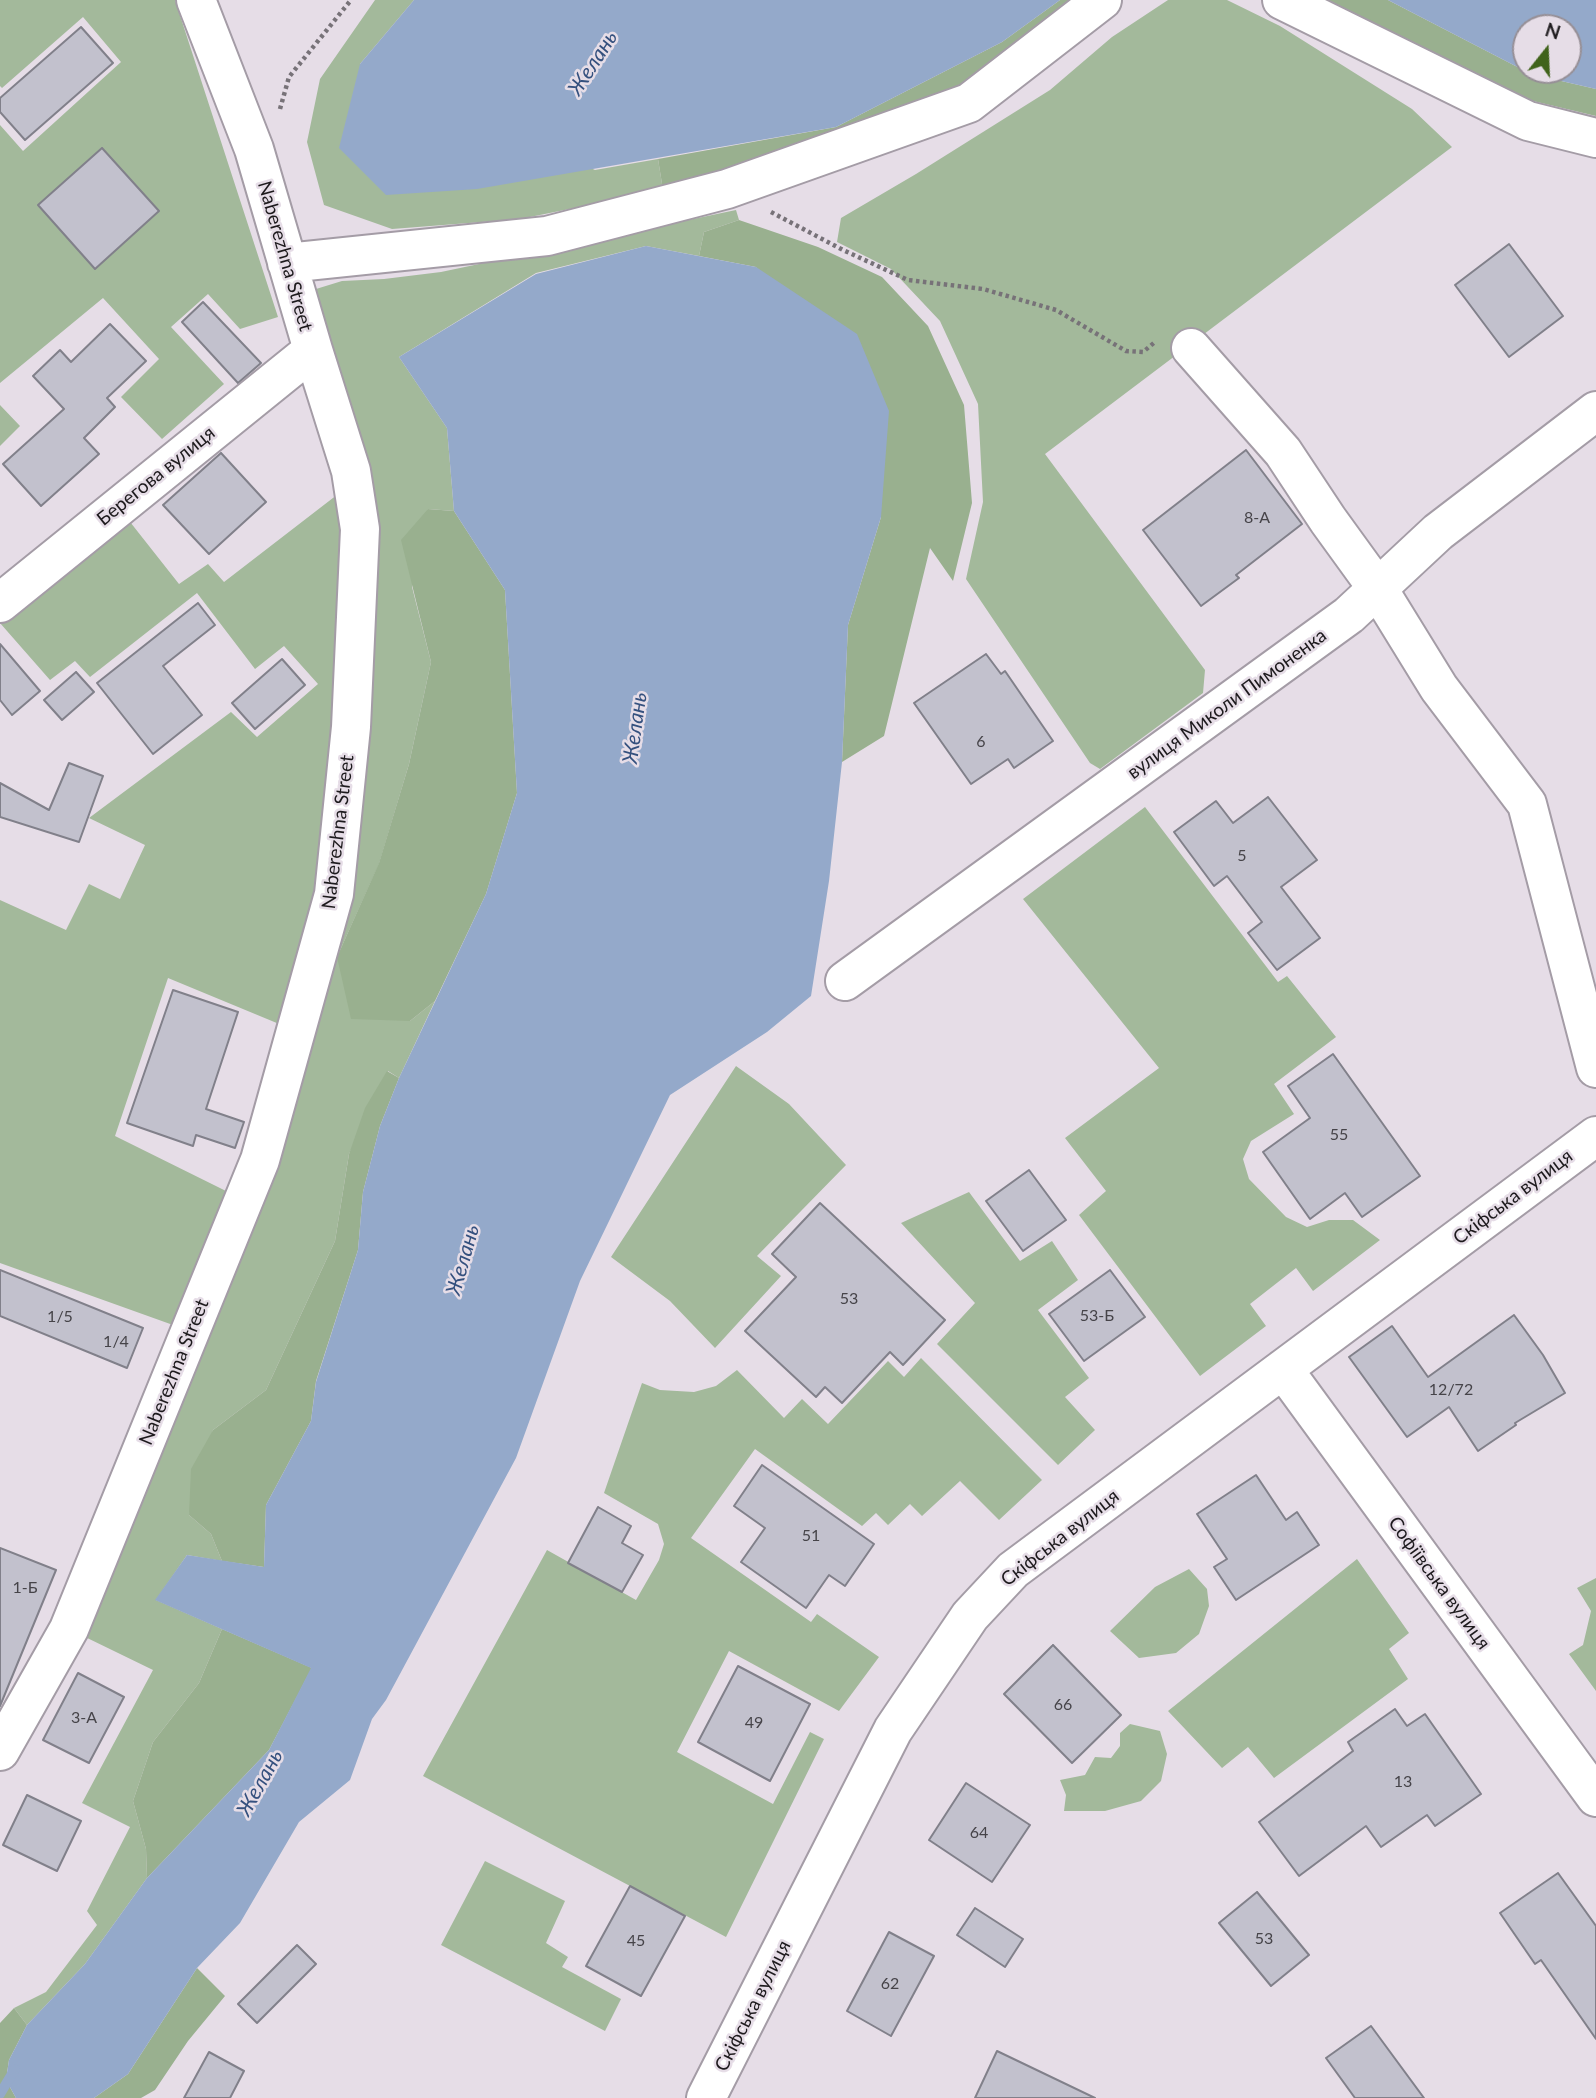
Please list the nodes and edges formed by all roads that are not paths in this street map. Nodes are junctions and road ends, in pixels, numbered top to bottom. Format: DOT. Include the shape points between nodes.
graph roads {
  1 [pos="196,0"];
  2 [pos="1102,0"];
  3 [pos="1282,0"];
  4 [pos="1596,138"];
  5 [pos="287,264"];
  6 [pos="1191,348"];
  7 [pos="313,350"];
  8 [pos="1596,411"];
  9 [pos="1378,589"];
  10 [pos="0,603"];
  11 [pos="845,981"];
  12 [pos="1596,1068"];
  13 [pos="1596,1136"];
  14 [pos="1283,1369"];
  15 [pos="0,1751"];
  16 [pos="1596,1797"];
  17 [pos="706,2098"];
  1 -- 5 [label="street, Naberezhna Street" via="254,149"];
  2 -- 5 [label="street" via="969,103 727,189 547,236"];
  3 -- 4 [label="street" via="1528,121"];
  5 -- 7 [label="street, Naberezhna Street"];
  6 -- 9 [label="street" via="1283,452"];
  7 -- 10 [label="street, Берегова вулиця"];
  7 -- 15 [label="street, Naberezhna Street" via="351,471 360,529 351,727 334,894 260,1160 69,1629"];
  8 -- 9 [label="street, вулиця Миколи Пимоненка" via="1438,532"];
  9 -- 11 [label="street, вулиця Миколи Пимоненка" via="1338,623"];
  9 -- 12 [label="street" via="1439,688 1527,804"];
  13 -- 14 [label="street, Скіфська вулиця"];
  14 -- 16 [label="street, Софіївська вулиця"];
  14 -- 17 [label="street, Скіфська вулиця" via="1013,1570 970,1616 893,1730"];
}
